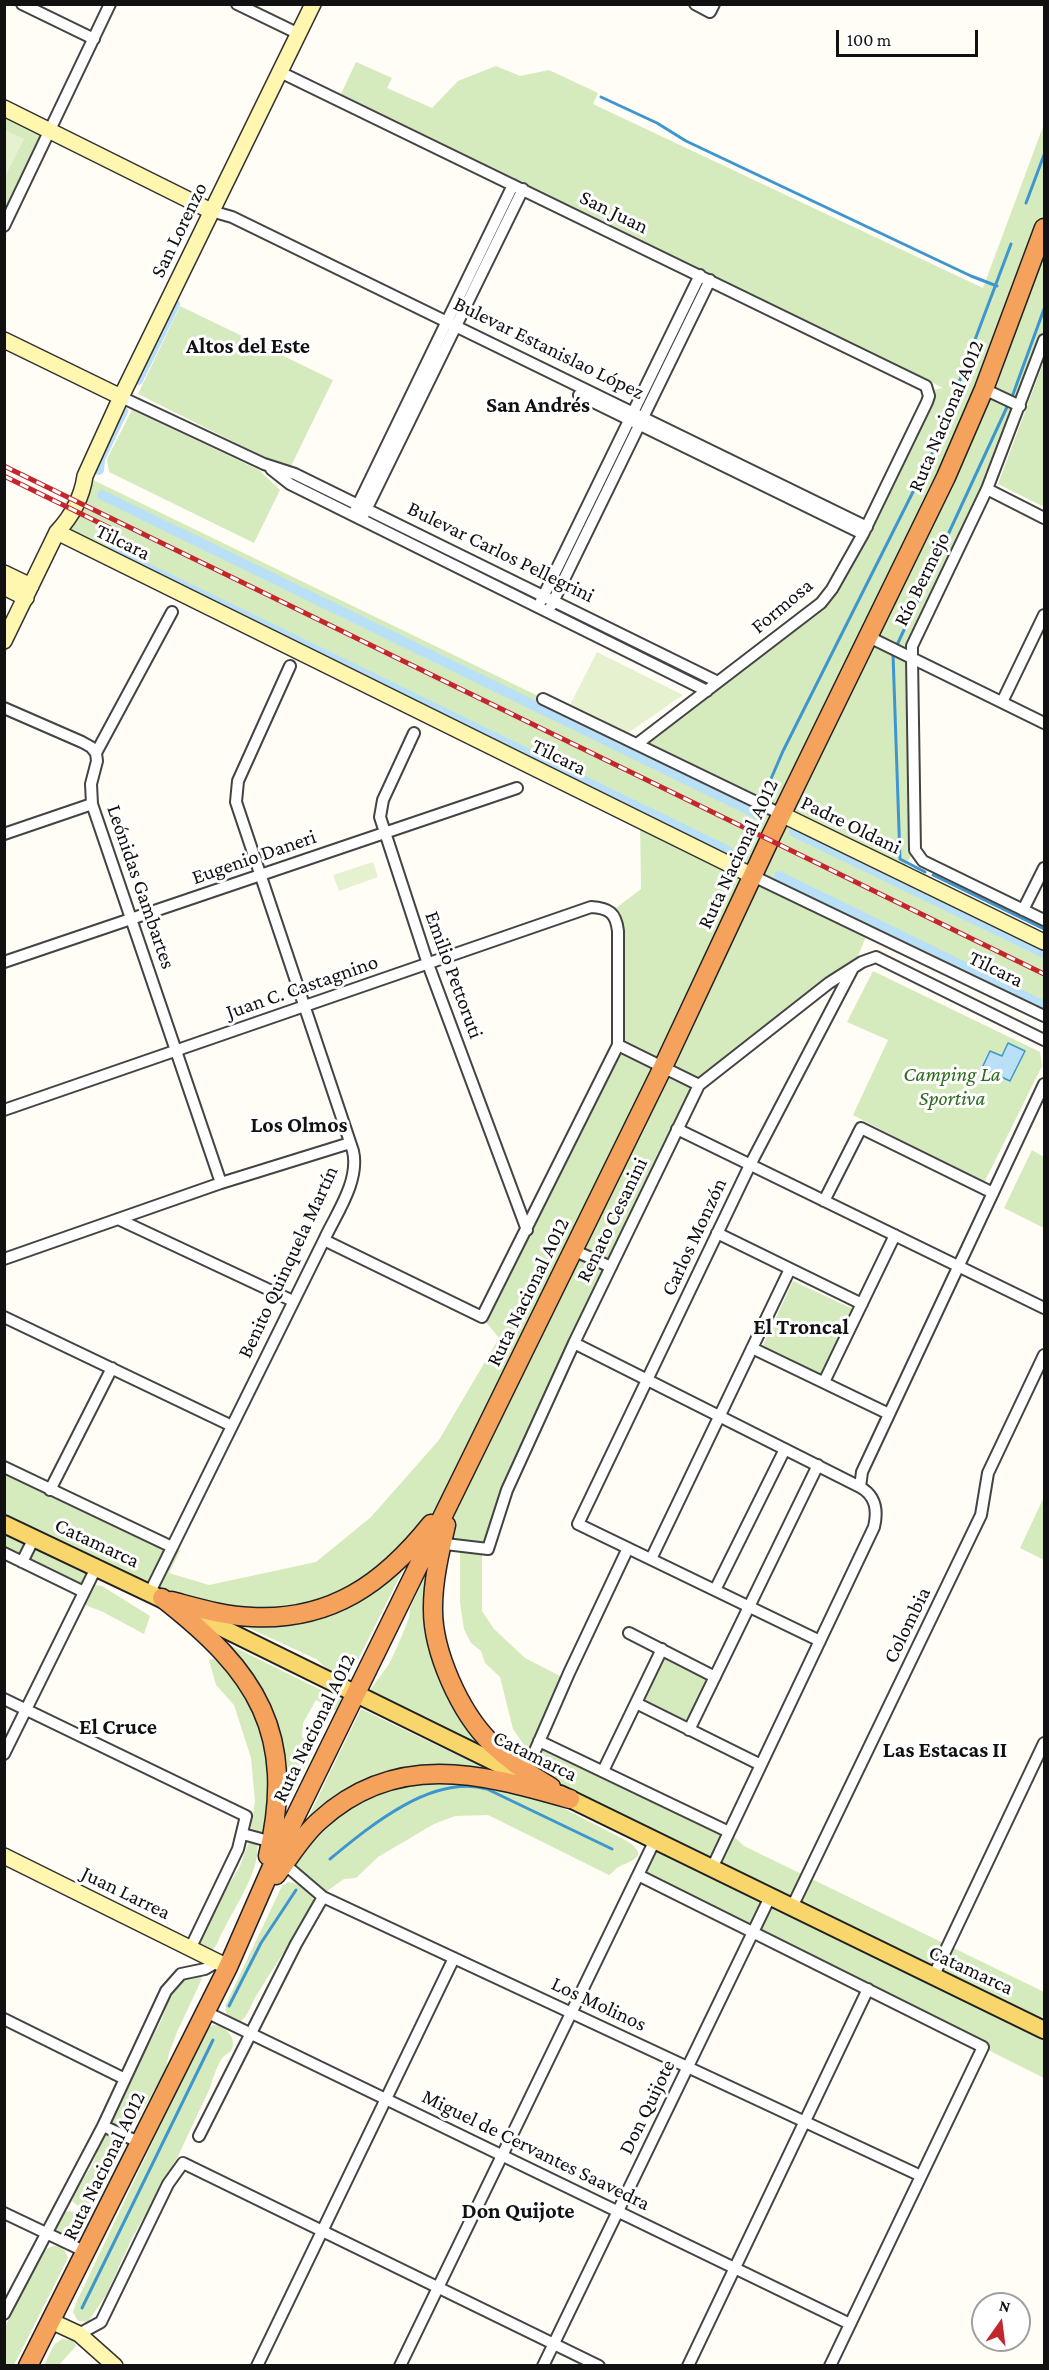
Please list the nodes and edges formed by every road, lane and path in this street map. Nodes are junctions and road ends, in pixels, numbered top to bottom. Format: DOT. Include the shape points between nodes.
graph roads {
  1 [pos="22,4"];
  2 [pos="111,4"];
  3 [pos="237,4"];
  4 [pos="313,4"];
  5 [pos="695,4"];
  6 [pos="712,8"];
  7 [pos="299,34"];
  8 [pos="94,39"];
  9 [pos="280,72"];
  10 [pos="4,108"];
  11 [pos="50,130"];
  12 [pos="518,187"];
  13 [pos="211,211"];
  14 [pos="4,226"];
  15 [pos="1044,228"];
  16 [pos="705,278"];
  17 [pos="450,327"];
  18 [pos="4,340"];
  19 [pos="1044,340"];
  20 [pos="984,388"];
  21 [pos="929,391"];
  22 [pos="121,397"];
  23 [pos="1020,406"];
  24 [pos="636,419"];
  25 [pos="987,489"];
  26 [pos="359,512"];
  27 [pos="1044,518"];
  28 [pos="865,531"];
  29 [pos="57,532"];
  30 [pos="4,573"];
  31 [pos="4,587"];
  32 [pos="28,592"];
  33 [pos="548,599"];
  34 [pos="543,609"];
  35 [pos="171,612"];
  36 [pos="1044,615"];
  37 [pos="869,637"];
  38 [pos="4,641"];
  39 [pos="912,658"];
  40 [pos="290,666"];
  41 [pos="718,682"];
  42 [pos="707,691"];
  43 [pos="543,699"];
  44 [pos="1002,702"];
  45 [pos="4,708"];
  46 [pos="1044,723"];
  47 [pos="414,733"];
  48 [pos="637,744"];
  49 [pos="96,753"];
  50 [pos="517,788"];
  51 [pos="92,804"];
  52 [pos="781,814"];
  53 [pos="384,833"];
  54 [pos="4,834"];
  55 [pos="932,865"];
  56 [pos="1044,868"];
  57 [pos="260,875"];
  58 [pos="753,876"];
  59 [pos="926,884"];
  60 [pos="1023,910"];
  61 [pos="131,919"];
  62 [pos="1044,920"];
  63 [pos="1044,942"];
  64 [pos="4,962"];
  65 [pos="429,964"];
  66 [pos="940,966"];
  67 [pos="852,970"];
  68 [pos="931,984"];
  69 [pos="304,1007"];
  70 [pos="1044,1016"];
  71 [pos="1044,1040"];
  72 [pos="618,1045"];
  73 [pos="176,1051"];
  74 [pos="663,1067"];
  75 [pos="1044,1084"];
  76 [pos="699,1085"];
  77 [pos="4,1110"];
  78 [pos="677,1129"];
  79 [pos="350,1143"];
  80 [pos="750,1165"];
  81 [pos="221,1183"];
  82 [pos="993,1193"];
  83 [pos="824,1201"];
  84 [pos="118,1219"];
  85 [pos="527,1230"];
  86 [pos="717,1233"];
  87 [pos="895,1235"];
  88 [pos="324,1240"];
  89 [pos="573,1250"];
  90 [pos="4,1259"];
  91 [pos="959,1267"];
  92 [pos="611,1268"];
  93 [pos="790,1269"];
  94 [pos="294,1301"];
  95 [pos="862,1304"];
  96 [pos="1044,1308"];
  97 [pos="4,1317"];
  98 [pos="574,1343"];
  99 [pos="752,1348"];
  100 [pos="1044,1355"];
  101 [pos="112,1368"];
  102 [pos="647,1380"];
  103 [pos="824,1382"];
  104 [pos="890,1414"];
  105 [pos="719,1416"];
  106 [pos="232,1426"];
  107 [pos="785,1449"];
  108 [pos="818,1465"];
  109 [pos="4,1467"];
  110 [pos="860,1486"];
  111 [pos="50,1490"];
  112 [pos="453,1497"];
  113 [pos="4,1524"];
  114 [pos="34,1538"];
  115 [pos="430,1542"];
  116 [pos="172,1547"];
  117 [pos="628,1548"];
  118 [pos="4,1553"];
  119 [pos="651,1559"];
  120 [pos="22,1562"];
  121 [pos="96,1568"];
  122 [pos="715,1590"];
  123 [pos="84,1592"];
  124 [pos="156,1595"];
  125 [pos="749,1607"];
  126 [pos="629,1633"];
  127 [pos="820,1641"];
  128 [pos="662,1649"];
  129 [pos="715,1677"];
  130 [pos="357,1693"];
  131 [pos="4,1699"];
  132 [pos="636,1703"];
  133 [pos="27,1709"];
  134 [pos="689,1730"];
  135 [pos="539,1741"];
  136 [pos="1044,1743"];
  137 [pos="4,1754"];
  138 [pos="761,1765"];
  139 [pos="603,1772"];
  140 [pos="525,1774"];
  141 [pos="570,1799"];
  142 [pos="729,1832"];
  143 [pos="243,1834"];
  144 [pos="655,1840"];
  145 [pos="275,1855"];
  146 [pos="4,1856"];
  147 [pos="712,1868"];
  148 [pos="638,1875"];
  149 [pos="323,1897"];
  150 [pos="770,1897"];
  151 [pos="792,1907"];
  152 [pos="753,1932"];
  153 [pos="190,1949"];
  154 [pos="454,1958"];
  155 [pos="222,1965"];
  156 [pos="933,1977"];
  157 [pos="868,1989"];
  158 [pos="206,2012"];
  159 [pos="571,2012"];
  160 [pos="4,2019"];
  161 [pos="1044,2030"];
  162 [pos="251,2033"];
  163 [pos="687,2068"];
  164 [pos="126,2079"];
  165 [pos="386,2099"];
  166 [pos="804,2122"];
  167 [pos="103,2126"];
  168 [pos="199,2136"];
  169 [pos="141,2143"];
  170 [pos="502,2155"];
  171 [pos="921,2176"];
  172 [pos="618,2211"];
  173 [pos="4,2213"];
  174 [pos="322,2231"];
  175 [pos="45,2233"];
  176 [pos="86,2252"];
  177 [pos="734,2268"];
  178 [pos="438,2287"];
  179 [pos="4,2314"];
  180 [pos="51,2321"];
  181 [pos="850,2324"];
  182 [pos="78,2334"];
  183 [pos="554,2344"];
  184 [pos="28,2366"];
  185 [pos="115,2366"];
  186 [pos="257,2366"];
  187 [pos="400,2366"];
  188 [pos="543,2366"];
  189 [pos="599,2366"];
  190 [pos="688,2366"];
  191 [pos="830,2366"];
  1 -- 8 [label="street"];
  2 -- 8 [label="street"];
  3 -- 7 [label="street"];
  4 -- 7 [label="main road, San Lorenzo"];
  5 -- 6 [label="street"];
  7 -- 9 [label="main road, San Lorenzo"];
  8 -- 11 [label="street"];
  9 -- 12 [label="street, San Juan"];
  9 -- 13 [label="main road, San Lorenzo"];
  10 -- 11 [label="main road, Bulevar Estanislao López"];
  11 -- 13 [label="main road, Bulevar Estanislao López"];
  11 -- 14 [label="street"];
  12 -- 16 [label="street, San Juan"];
  12 -- 17 [label="street"];
  13 -- 17 [label="street, Bulevar Estanislao López"];
  13 -- 22 [label="main road, San Lorenzo"];
  15 -- 20 [label="highway, Ruta Nacional A012"];
  16 -- 21 [label="street, San Juan" via="921,382"];
  16 -- 24 [label="street"];
  17 -- 24 [label="street, Bulevar Estanislao López"];
  17 -- 26 [label="street"];
  18 -- 22 [label="main road, Bulevar Carlos Pellegrini"];
  19 -- 23 [label="street, Río Bermejo"];
  20 -- 23 [label="street"];
  20 -- 37 [label="highway, Ruta Nacional A012"];
  21 -- 28 [label="street, Formosa"];
  22 -- 26 [label="street, Bulevar Carlos Pellegrini"];
  22 -- 29 [label="main road, San Lorenzo" via="85,476 75,486 73,500 58,517"];
  23 -- 25 [label="street, Río Bermejo"];
  24 -- 28 [label="street, Bulevar Estanislao López"];
  24 -- 33 [label="street"];
  25 -- 27 [label="street"];
  25 -- 39 [label="street, Río Bermejo" via="912,646"];
  26 -- 33 [label="street, Bulevar Carlos Pellegrini"];
  26 -- 34 [label="street, Bulevar Carlos Pellegrini"];
  28 -- 41 [label="street, Formosa" via="821,603"];
  29 -- 32 [label="main road, San Lorenzo"];
  29 -- 58 [label="main road, Tilcara"];
  30 -- 32 [label="main road"];
  31 -- 32 [label="main road"];
  32 -- 38 [label="main road, San Lorenzo"];
  33 -- 34 [label="street"];
  33 -- 41 [label="street, Bulevar Carlos Pellegrini"];
  34 -- 42 [label="street, Bulevar Carlos Pellegrini"];
  35 -- 49 [label="street, Leónidas Gambartes"];
  36 -- 44 [label="street"];
  37 -- 39 [label="street"];
  37 -- 52 [label="highway, Ruta Nacional A012"];
  39 -- 44 [label="street"];
  39 -- 55 [label="street, Río Bermejo" via="915,850"];
  40 -- 57 [label="street, Benito Quinquela Martín" via="236,788 238,810"];
  41 -- 42 [label="street, Formosa"];
  42 -- 48 [label="street, Formosa"];
  43 -- 48 [label="street, Padre Oldani"];
  44 -- 46 [label="street"];
  45 -- 49 [label="street" via="81,742"];
  47 -- 53 [label="street, Emilio Pettoruti" via="383,800 380,817"];
  48 -- 52 [label="street, Padre Oldani"];
  49 -- 51 [label="street, Leónidas Gambartes"];
  50 -- 53 [label="street, Eugenio Daneri"];
  51 -- 54 [label="street"];
  51 -- 61 [label="street, Leónidas Gambartes"];
  52 -- 58 [label="highway, Ruta Nacional A012"];
  52 -- 59 [label="main road, Padre Oldani"];
  53 -- 57 [label="street, Eugenio Daneri"];
  53 -- 65 [label="street, Emilio Pettoruti"];
  55 -- 59 [label="street"];
  55 -- 60 [label="street"];
  56 -- 60 [label="street"];
  57 -- 61 [label="street, Eugenio Daneri"];
  57 -- 69 [label="street, Benito Quinquela Martín"];
  58 -- 66 [label="street, Tilcara"];
  58 -- 74 [label="highway, Ruta Nacional A012"];
  59 -- 63 [label="main road, Padre Oldani"];
  60 -- 62 [label="street"];
  61 -- 64 [label="street, Eugenio Daneri"];
  61 -- 73 [label="street, Leónidas Gambartes"];
  65 -- 69 [label="street, Juan C. Castagnino"];
  65 -- 72 [label="street, Juan C. Castagnino" via="591,908 612,911 618,931"];
  65 -- 85 [label="street, Emilio Pettoruti"];
  66 -- 68 [label="street"];
  66 -- 70 [label="street, Tilcara"];
  67 -- 68 [label="street, Renato Cesanini" via="876,957"];
  67 -- 76 [label="street, Renato Cesanini" via="829,983"];
  67 -- 80 [label="street, Carlos Monzón"];
  68 -- 71 [label="street"];
  69 -- 73 [label="street, Juan C. Castagnino"];
  69 -- 79 [label="street, Benito Quinquela Martín"];
  72 -- 74 [label="street"];
  72 -- 85 [label="street"];
  73 -- 77 [label="street, Juan C. Castagnino"];
  73 -- 81 [label="street, Leónidas Gambartes"];
  74 -- 76 [label="street"];
  74 -- 89 [label="highway, Ruta Nacional A012"];
  75 -- 82 [label="street"];
  76 -- 78 [label="street, Renato Cesanini"];
  78 -- 80 [label="street"];
  78 -- 92 [label="street, Renato Cesanini"];
  79 -- 81 [label="street"];
  79 -- 88 [label="street, Benito Quinquela Martín" via="353,1176"];
  80 -- 83 [label="street"];
  80 -- 86 [label="street, Carlos Monzón"];
  81 -- 84 [label="street"];
  82 -- 83 [label="street" via="861,1128"];
  82 -- 91 [label="street"];
  83 -- 87 [label="street"];
  84 -- 90 [label="street"];
  84 -- 94 [label="street"];
  85 -- 88 [label="street" via="482,1317"];
  86 -- 93 [label="street"];
  86 -- 102 [label="street, Carlos Monzón"];
  87 -- 91 [label="street"];
  87 -- 95 [label="street"];
  88 -- 94 [label="street, Benito Quinquela Martín"];
  89 -- 92 [label="street"];
  89 -- 112 [label="highway, Ruta Nacional A012"];
  91 -- 96 [label="street"];
  91 -- 104 [label="street"];
  92 -- 98 [label="street, Renato Cesanini"];
  93 -- 95 [label="street"];
  93 -- 99 [label="street"];
  94 -- 106 [label="street, Benito Quinquela Martín"];
  95 -- 103 [label="street"];
  97 -- 101 [label="street"];
  98 -- 102 [label="street"];
  98 -- 115 [label="street, Renato Cesanini" via="507,1490 488,1549"];
  99 -- 103 [label="street"];
  99 -- 105 [label="street"];
  100 -- 151 [label="street, Colombia" via="987,1473 981,1515"];
  101 -- 106 [label="street"];
  101 -- 111 [label="street"];
  102 -- 105 [label="street"];
  102 -- 117 [label="street, Carlos Monzón" via="578,1524"];
  103 -- 104 [label="street"];
  104 -- 110 [label="street" via="862,1472"];
  105 -- 107 [label="street"];
  105 -- 119 [label="street"];
  106 -- 116 [label="street, Benito Quinquela Martín"];
  107 -- 108 [label="street"];
  107 -- 122 [label="street"];
  108 -- 110 [label="street"];
  108 -- 125 [label="street"];
  109 -- 111 [label="street"];
  110 -- 127 [label="street" via="873,1498 874,1527"];
  111 -- 116 [label="street"];
  112 -- 115 [label="highway"];
  112 -- 115 [label="highway"];
  113 -- 114 [label="main road, Catamarca"];
  114 -- 120 [label="street"];
  114 -- 121 [label="main road, Catamarca"];
  115 -- 124 [label="highway" via="364,1589 307,1612 252,1617 220,1613"];
  115 -- 130 [label="highway, Ruta Nacional A012"];
  115 -- 140 [label="highway" via="435,1632 453,1685 491,1743"];
  116 -- 124 [label="street, Benito Quinquela Martín"];
  117 -- 119 [label="street"];
  117 -- 135 [label="street"];
  118 -- 120 [label="street"];
  119 -- 122 [label="street"];
  120 -- 123 [label="street"];
  121 -- 123 [label="street"];
  121 -- 124 [label="main road, Catamarca"];
  122 -- 125 [label="street"];
  123 -- 133 [label="street"];
  124 -- 130 [label="main road, Catamarca"];
  124 -- 145 [label="highway" via="189,1619 232,1660 263,1710 278,1768"];
  125 -- 127 [label="street"];
  125 -- 129 [label="street"];
  126 -- 128 [label="street"];
  127 -- 138 [label="street"];
  128 -- 129 [label="street"];
  128 -- 132 [label="street"];
  129 -- 134 [label="street"];
  130 -- 140 [label="main road, Catamarca"];
  130 -- 145 [label="highway, Ruta Nacional A012"];
  131 -- 133 [label="street"];
  132 -- 134 [label="street"];
  132 -- 139 [label="street"];
  133 -- 137 [label="street"];
  133 -- 143 [label="street" via="246,1816"];
  134 -- 138 [label="street"];
  135 -- 139 [label="street"];
  135 -- 140 [label="street"];
  136 -- 156 [label="street"];
  138 -- 142 [label="street"];
  139 -- 142 [label="street"];
  140 -- 141 [label="highway"];
  141 -- 144 [label="main road, Catamarca"];
  141 -- 145 [label="highway" via="467,1774 430,1773 397,1778 341,1803"];
  142 -- 147 [label="street"];
  143 -- 145 [label="street"];
  143 -- 153 [label="street"];
  144 -- 147 [label="main road, Catamarca"];
  144 -- 148 [label="street"];
  145 -- 149 [label="street, Los Molinos"];
  145 -- 155 [label="highway, Ruta Nacional A012" via="260,1896"];
  146 -- 153 [label="main road, Juan Larrea"];
  147 -- 150 [label="main road, Catamarca"];
  148 -- 152 [label="street"];
  148 -- 159 [label="street"];
  149 -- 154 [label="street, Los Molinos"];
  149 -- 162 [label="street"];
  150 -- 151 [label="main road, Catamarca"];
  150 -- 152 [label="street, Don Quijote"];
  151 -- 156 [label="main road, Catamarca"];
  152 -- 157 [label="street"];
  152 -- 163 [label="street, Don Quijote"];
  153 -- 155 [label="main road, Juan Larrea"];
  154 -- 159 [label="street, Los Molinos"];
  154 -- 165 [label="street"];
  155 -- 158 [label="highway, Ruta Nacional A012"];
  155 -- 164 [label="street" via="181,1974 166,1991"];
  156 -- 161 [label="main road, Catamarca"];
  157 -- 166 [label="street"];
  157 -- 171 [label="street" via="983,2048"];
  158 -- 162 [label="street, Miguel de Cervantes Saavedra"];
  158 -- 169 [label="highway, Ruta Nacional A012"];
  159 -- 163 [label="street, Los Molinos"];
  159 -- 170 [label="street"];
  160 -- 164 [label="street"];
  162 -- 165 [label="street, Miguel de Cervantes Saavedra"];
  162 -- 168 [label="street"];
  163 -- 166 [label="street, Los Molinos"];
  163 -- 172 [label="street, Don Quijote"];
  164 -- 167 [label="street"];
  165 -- 170 [label="street, Miguel de Cervantes Saavedra"];
  165 -- 174 [label="street"];
  166 -- 171 [label="street, Los Molinos"];
  166 -- 177 [label="street"];
  167 -- 169 [label="street"];
  167 -- 175 [label="street"];
  169 -- 176 [label="highway, Ruta Nacional A012"];
  170 -- 172 [label="street, Miguel de Cervantes Saavedra"];
  170 -- 178 [label="street"];
  171 -- 181 [label="street"];
  172 -- 177 [label="street, Miguel de Cervantes Saavedra"];
  172 -- 183 [label="street, Don Quijote"];
  173 -- 175 [label="street"];
  174 -- 178 [label="street"];
  174 -- 182 [label="street" via="183,2163 168,2184 101,2322"];
  174 -- 186 [label="street"];
  175 -- 176 [label="street"];
  175 -- 179 [label="street"];
  176 -- 180 [label="highway, Ruta Nacional A012"];
  177 -- 181 [label="street, Miguel de Cervantes Saavedra"];
  177 -- 190 [label="street"];
  178 -- 183 [label="street"];
  178 -- 187 [label="street"];
  180 -- 182 [label="main road"];
  180 -- 184 [label="highway, Ruta Nacional A012"];
  181 -- 191 [label="street"];
  182 -- 185 [label="main road"];
  183 -- 188 [label="street, Don Quijote"];
  183 -- 189 [label="street"];
}
